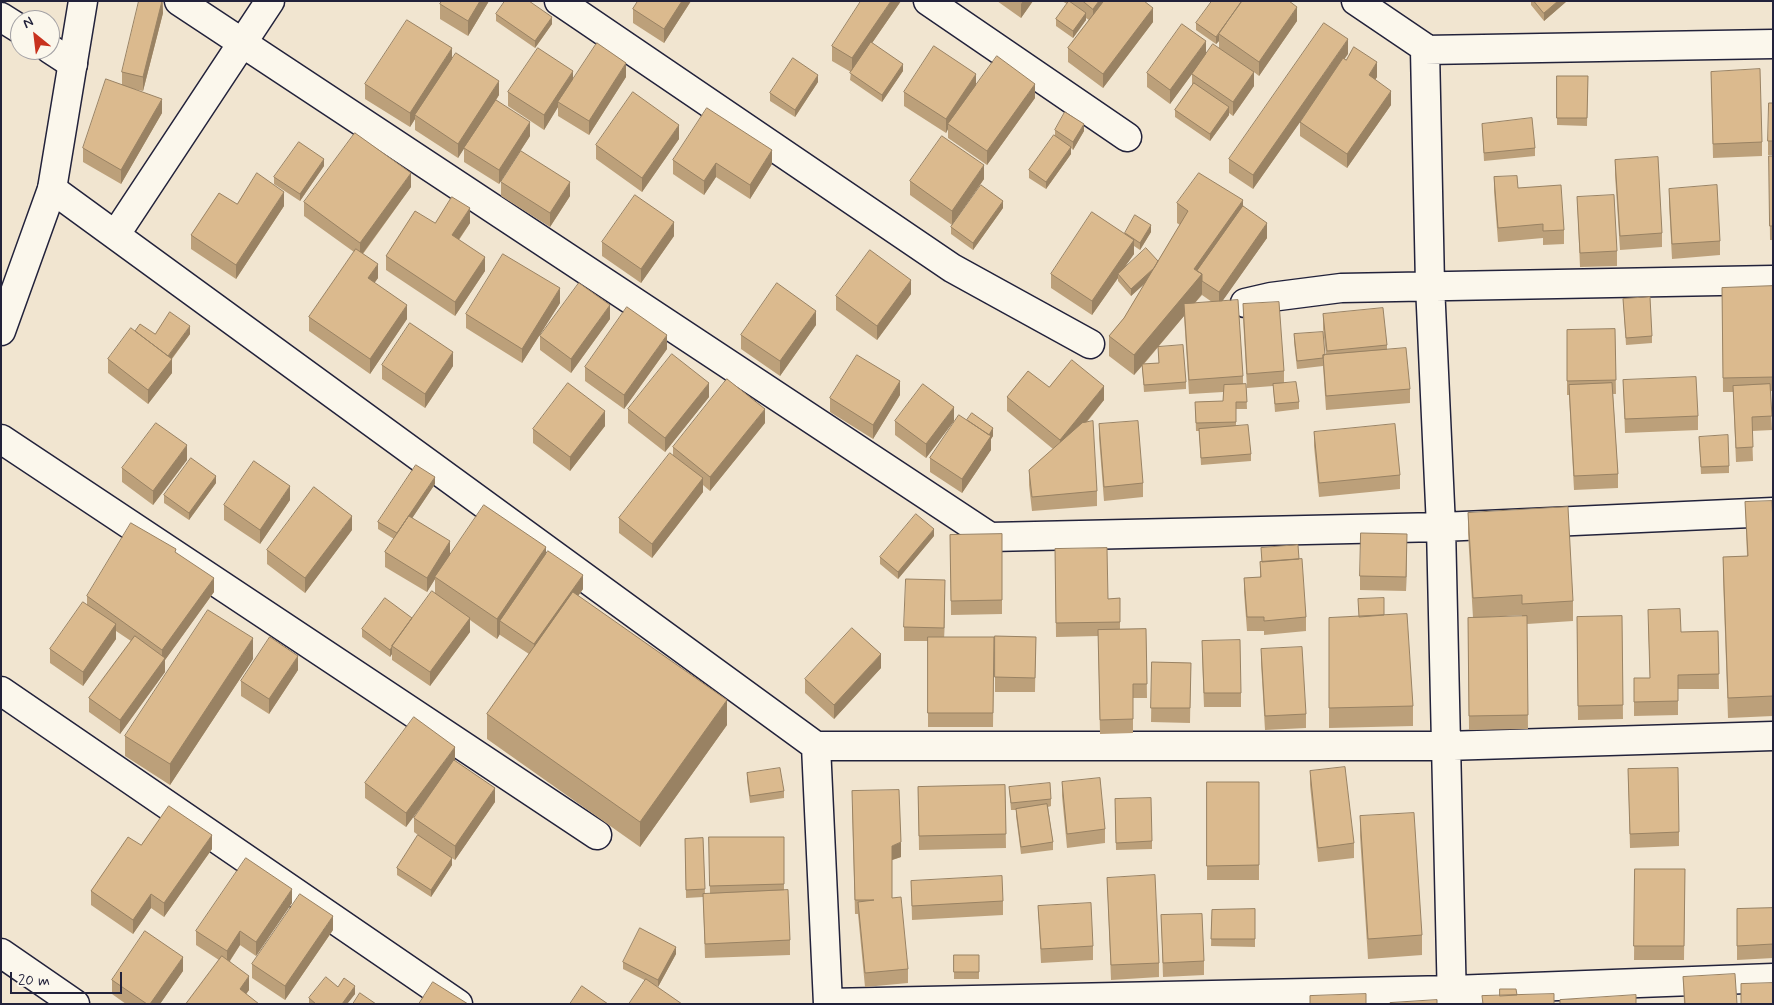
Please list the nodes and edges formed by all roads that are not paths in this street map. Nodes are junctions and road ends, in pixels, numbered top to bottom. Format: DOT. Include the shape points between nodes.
graph roads {
  1 [pos="83,1"];
  2 [pos="179,1"];
  3 [pos="270,1"];
  4 [pos="560,1"];
  5 [pos="928,1"];
  6 [pos="1356,1"];
  7 [pos="242,44"];
  8 [pos="1773,44"];
  9 [pos="1425,50"];
  10 [pos="60,55"];
  11 [pos="73,64"];
  12 [pos="1127,137"];
  13 [pos="52,188"];
  14 [pos="116,234"];
  15 [pos="1773,280"];
  16 [pos="1430,285"];
  17 [pos="1245,303"];
  18 [pos="1,331"];
  19 [pos="1090,344"];
  20 [pos="1,439"];
  21 [pos="1773,512"];
  22 [pos="1441,527"];
  23 [pos="1,691"];
  24 [pos="1773,736"];
  25 [pos="816,746"];
  26 [pos="1445,746"];
  27 [pos="597,835"];
  28 [pos="1,953"];
  29 [pos="1773,978"];
  30 [pos="1452,997"];
  31 [pos="828,1003"];
  32 [pos="75,1004"];
  33 [pos="458,1004"];
  1 -- 11 [label="street"];
  2 -- 7 [label="street"];
  3 -- 7 [label="street"];
  4 -- 19 [label="street" via="952,268"];
  5 -- 12 [label="street"];
  6 -- 9 [label="street" via="1424,46"];
  7 -- 14 [label="street"];
  7 -- 22 [label="street" via="990,537"];
  8 -- 9 [label="street"];
  9 -- 16 [label="street"];
  10 -- 11 [label="street"];
  11 -- 13 [label="street"];
  13 -- 14 [label="street"];
  13 -- 18 [label="street"];
  14 -- 25 [label="street"];
  15 -- 16 [label="street"];
  16 -- 17 [label="street" via="1341,288 1272,296"];
  16 -- 22 [label="street"];
  20 -- 27 [label="street"];
  21 -- 22 [label="street"];
  22 -- 26 [label="street"];
  23 -- 33 [label="street"];
  24 -- 26 [label="street"];
  25 -- 26 [label="street"];
  25 -- 31 [label="street"];
  26 -- 30 [label="street"];
  28 -- 32 [label="street"];
  29 -- 30 [label="street"];
  30 -- 31 [label="street"];
}
